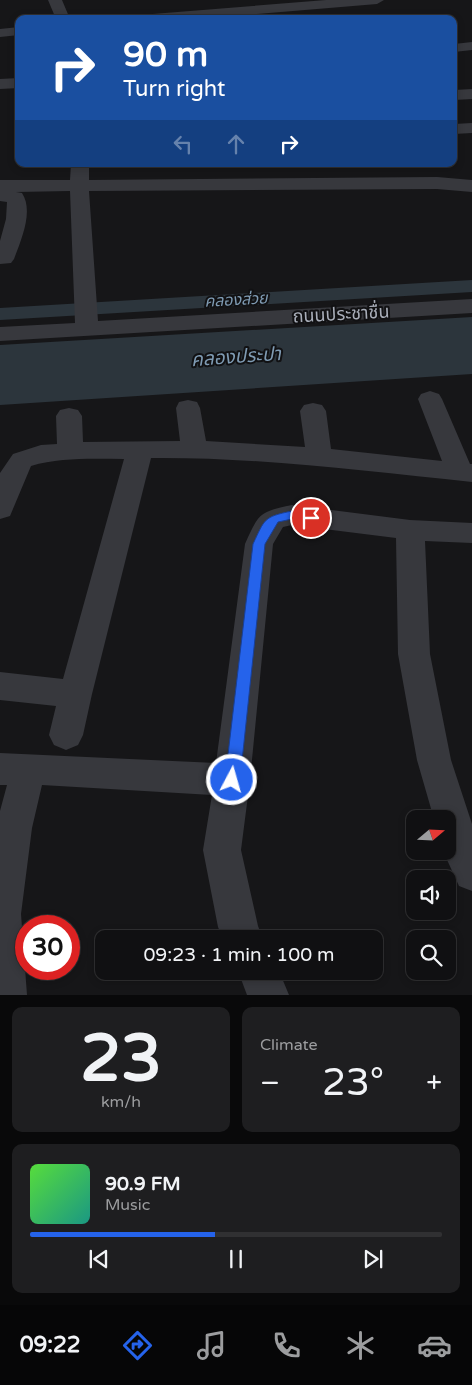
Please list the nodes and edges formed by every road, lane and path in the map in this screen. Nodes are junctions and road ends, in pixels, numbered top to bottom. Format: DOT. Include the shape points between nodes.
graph roads {
  1 [pos="56,0"];
  2 [pos="377,0"];
  3 [pos="62,15"];
  4 [pos="190,15"];
  5 [pos="15,31"];
  6 [pos="0,33"];
  7 [pos="472,46"];
  8 [pos="457,48"];
  9 [pos="15,83"];
  10 [pos="0,84"];
  11 [pos="472,94"];
  12 [pos="457,95"];
  13 [pos="457,128"];
  14 [pos="472,128"];
  15 [pos="80,167"];
  16 [pos="78,185"];
  17 [pos="0,186"];
  18 [pos="472,186"];
  19 [pos="0,195"];
  20 [pos="7,227"];
  21 [pos="4,259"];
  22 [pos="472,306"];
  23 [pos="85,317"];
  24 [pos="0,334"];
  25 [pos="430,398"];
  26 [pos="188,408"];
  27 [pos="313,410"];
  28 [pos="69,416"];
  29 [pos="194,449"];
  30 [pos="140,450"];
  31 [pos="70,451"];
  32 [pos="319,457"];
  33 [pos="466,473"];
  34 [pos="0,509"];
  35 [pos="410,530"];
  36 [pos="472,533"];
  37 [pos="0,686"];
  38 [pos="75,694"];
  39 [pos="66,735"];
  40 [pos="14,769"];
  41 [pos="232,780"];
  42 [pos="472,873"];
  43 [pos="239,930"];
  44 [pos="262,980"];
  45 [pos="6,995"];
  46 [pos="268,995"];
  1 -- 3 [label="street"];
  2 -- 4 [label="street"];
  5 -- 6 [label="street"];
  7 -- 8 [label="street"];
  9 -- 10 [label="street"];
  11 -- 12 [label="street"];
  13 -- 14 [label="street"];
  15 -- 16 [label="street"];
  16 -- 17 [label="street"];
  16 -- 18 [label="street" via="437,183"];
  16 -- 23 [label="street"];
  19 -- 20 [label="street" via="15,197 18,202"];
  20 -- 21 [label="street"];
  22 -- 23 [label="street, ถนนประชาชื่น"];
  23 -- 24 [label="street, ถนนประชาชื่น"];
  25 -- 33 [label="street"];
  26 -- 29 [label="street"];
  27 -- 32 [label="street"];
  28 -- 31 [label="street"];
  29 -- 30 [label="street"];
  29 -- 32 [label="street"];
  30 -- 31 [label="street"];
  30 -- 38 [label="street"];
  31 -- 34 [label="street" via="22,460"];
  32 -- 33 [label="street"];
  35 -- 36 [label="street"];
  35 -- 41 [label="street" via="292,515 274,519 266,528 259,544"];
  35 -- 42 [label="street" via="414,654 434,760"];
  37 -- 38 [label="street"];
  38 -- 39 [label="street"];
  40 -- 41 [label="street"];
  40 -- 45 [label="street" via="14,828 1,914"];
  41 -- 43 [label="street" via="222,850"];
  44 -- 46 [label="street"];
}
